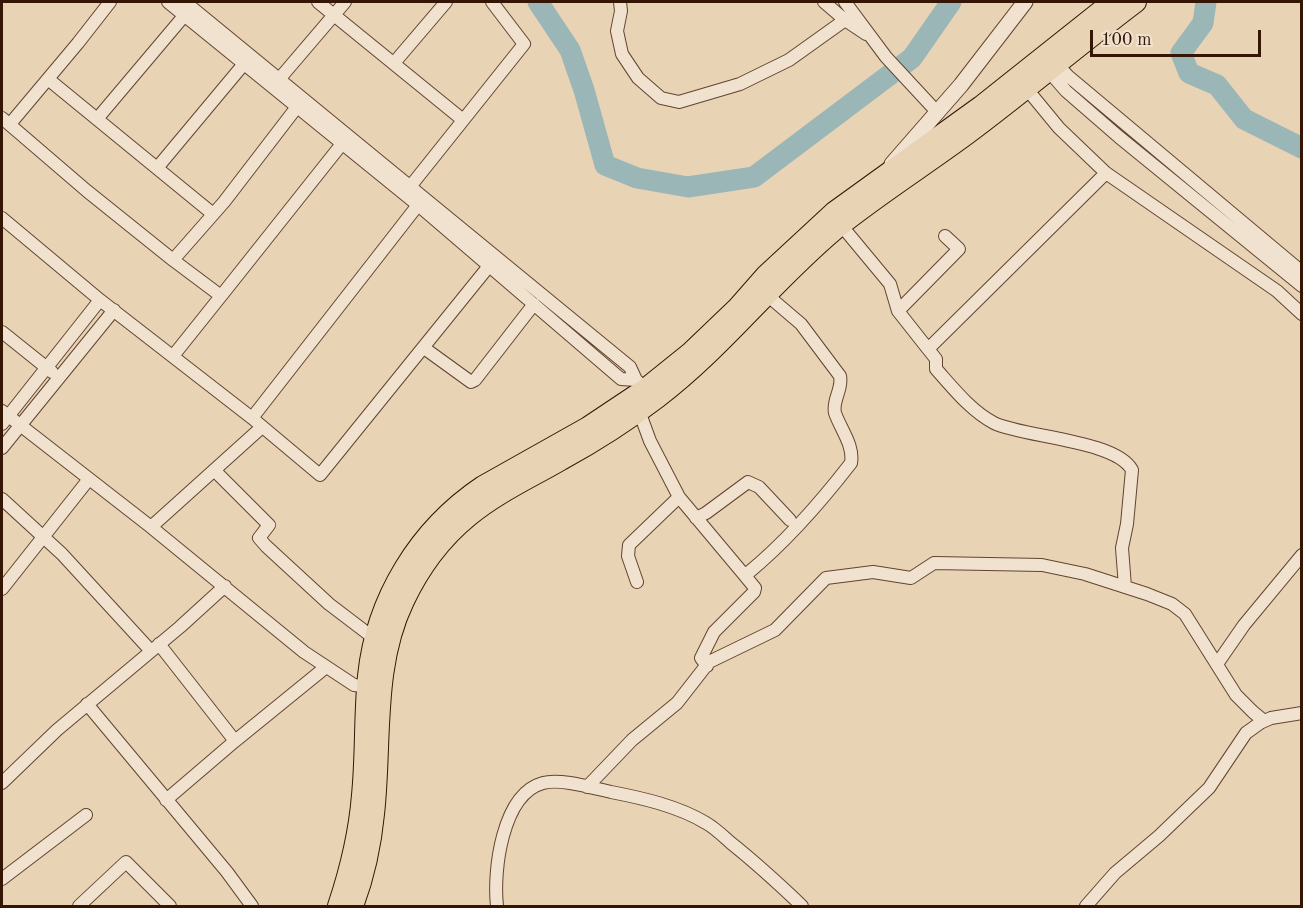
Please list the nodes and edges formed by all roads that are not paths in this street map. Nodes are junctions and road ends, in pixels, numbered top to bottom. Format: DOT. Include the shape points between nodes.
graph roads {
  1 [pos="110,2"];
  2 [pos="168,2"];
  3 [pos="318,2"];
  4 [pos="345,2"];
  5 [pos="446,2"];
  6 [pos="492,2"];
  7 [pos="620,2"];
  8 [pos="824,2"];
  9 [pos="845,2"];
  10 [pos="1025,2"];
  11 [pos="1112,2"];
  12 [pos="1136,2"];
  13 [pos="187,8"];
  14 [pos="334,14"];
  15 [pos="845,20"];
  16 [pos="875,40"];
  17 [pos="247,60"];
  18 [pos="1048,61"];
  19 [pos="394,63"];
  20 [pos="48,80"];
  21 [pos="276,83"];
  22 [pos="1026,87"];
  23 [pos="300,103"];
  24 [pos="937,112"];
  25 [pos="97,119"];
  26 [pos="463,120"];
  27 [pos="6,121"];
  28 [pos="345,141"];
  29 [pos="157,168"];
  30 [pos="1106,173"];
  31 [pos="407,191"];
  32 [pos="876,191"];
  33 [pos="418,205"];
  34 [pos="213,214"];
  35 [pos="2,218"];
  36 [pos="841,225"];
  37 [pos="945,236"];
  38 [pos="173,260"];
  39 [pos="489,266"];
  40 [pos="1302,272"];
  41 [pos="1302,286"];
  42 [pos="767,295"];
  43 [pos="221,296"];
  44 [pos="100,300"];
  45 [pos="534,304"];
  46 [pos="114,310"];
  47 [pos="898,311"];
  48 [pos="1302,314"];
  49 [pos="2,332"];
  50 [pos="424,348"];
  51 [pos="928,349"];
  52 [pos="173,356"];
  53 [pos="47,367"];
  54 [pos="59,377"];
  55 [pos="646,389"];
  56 [pos="639,411"];
  57 [pos="4,417"];
  58 [pos="252,418"];
  59 [pos="20,425"];
  60 [pos="262,427"];
  61 [pos="2,448"];
  62 [pos="214,470"];
  63 [pos="89,479"];
  64 [pos="679,496"];
  65 [pos="2,499"];
  66 [pos="696,518"];
  67 [pos="790,520"];
  68 [pos="151,527"];
  69 [pos="43,536"];
  70 [pos="1302,555"];
  71 [pos="746,577"];
  72 [pos="637,582"];
  73 [pos="225,586"];
  74 [pos="1125,587"];
  75 [pos="2,588"];
  76 [pos="375,639"];
  77 [pos="155,648"];
  78 [pos="1218,664"];
  79 [pos="706,666"];
  80 [pos="326,667"];
  81 [pos="374,687"];
  82 [pos="87,704"];
  83 [pos="1302,713"];
  84 [pos="1264,721"];
  85 [pos="235,741"];
  86 [pos="2,783"];
  87 [pos="587,787"];
  88 [pos="166,800"];
  89 [pos="86,815"];
  90 [pos="2,879"];
  91 [pos="79,906"];
  92 [pos="170,906"];
  93 [pos="252,906"];
  94 [pos="339,906"];
  95 [pos="353,906"];
  96 [pos="497,906"];
  97 [pos="802,906"];
  98 [pos="1086,906"];
  1 -- 20 [label="street"];
  2 -- 13 [label="street"];
  3 -- 14 [label="street"];
  4 -- 14 [label="street"];
  5 -- 19 [label="street"];
  6 -- 26 [label="street" via="524,44"];
  7 -- 15 [label="street" via="617,31 622,54 638,78 661,98 680,102 740,84 789,60"];
  8 -- 15 [label="street"];
  9 -- 16 [label="street"];
  10 -- 24 [label="street"];
  11 -- 18 [label="highway"];
  12 -- 18 [label="highway"];
  13 -- 17 [label="street"];
  13 -- 25 [label="street"];
  14 -- 19 [label="street"];
  14 -- 21 [label="street"];
  15 -- 16 [label="street"];
  16 -- 24 [label="street"];
  17 -- 21 [label="street"];
  17 -- 29 [label="street"];
  18 -- 22 [label="highway"];
  18 -- 32 [label="highway" via="956,125"];
  18 -- 40 [label="street"];
  18 -- 41 [label="street" via="1066,91"];
  19 -- 26 [label="street"];
  20 -- 25 [label="street"];
  20 -- 27 [label="street"];
  21 -- 23 [label="street"];
  22 -- 30 [label="street" via="1059,128"];
  22 -- 32 [label="highway" via="990,117"];
  23 -- 28 [label="street"];
  23 -- 34 [label="street"];
  24 -- 32 [label="street"];
  25 -- 29 [label="street"];
  26 -- 31 [label="street"];
  27 -- 38 [label="street"];
  28 -- 31 [label="street"];
  28 -- 43 [label="street"];
  29 -- 34 [label="street"];
  30 -- 48 [label="street" via="1277,291"];
  30 -- 51 [label="street"];
  31 -- 33 [label="street"];
  31 -- 55 [label="street" via="630,367"];
  32 -- 36 [label="highway"];
  32 -- 55 [label="highway" via="819,226 691,352"];
  33 -- 39 [label="street"];
  33 -- 58 [label="street"];
  34 -- 38 [label="street"];
  35 -- 44 [label="street"];
  36 -- 42 [label="highway"];
  36 -- 47 [label="street" via="890,284"];
  37 -- 47 [label="street" via="959,249"];
  38 -- 43 [label="street"];
  39 -- 45 [label="street"];
  39 -- 50 [label="street"];
  42 -- 55 [label="highway" via="723,342"];
  42 -- 71 [label="street" via="801,324 840,375 842,382 834,404 848,442 851,464"];
  43 -- 52 [label="street"];
  44 -- 46 [label="street"];
  44 -- 53 [label="street"];
  45 -- 50 [label="street" via="471,382"];
  45 -- 55 [label="street" via="621,379"];
  46 -- 52 [label="street"];
  46 -- 54 [label="street"];
  47 -- 51 [label="street"];
  49 -- 53 [label="street"];
  50 -- 60 [label="street" via="320,475"];
  51 -- 74 [label="street" via="936,359 936,369 976,411 994,423 1071,441 1129,464 1132,470 1122,548"];
  52 -- 58 [label="street"];
  53 -- 54 [label="street"];
  53 -- 57 [label="street"];
  54 -- 59 [label="street"];
  55 -- 56 [label="highway"];
  55 -- 76 [label="highway" via="492,481 451,510 397,580"];
  56 -- 64 [label="street"];
  56 -- 81 [label="highway" via="486,502 448,536 404,600"];
  57 -- 59 [label="street"];
  58 -- 60 [label="street"];
  59 -- 61 [label="street"];
  59 -- 63 [label="street"];
  60 -- 62 [label="street"];
  62 -- 68 [label="street"];
  62 -- 76 [label="street" via="269,525 259,538 266,546 329,604"];
  63 -- 68 [label="street"];
  63 -- 69 [label="street"];
  64 -- 66 [label="street"];
  64 -- 72 [label="street" via="627,549"];
  65 -- 69 [label="street"];
  66 -- 67 [label="street" via="748,482 759,487"];
  66 -- 71 [label="street"];
  68 -- 73 [label="street"];
  69 -- 75 [label="street"];
  69 -- 77 [label="street"];
  70 -- 78 [label="street"];
  71 -- 79 [label="street" via="754,592 714,632 701,658"];
  73 -- 77 [label="street"];
  73 -- 80 [label="street"];
  74 -- 78 [label="street" via="1172,604 1185,614"];
  74 -- 79 [label="street" via="1042,565 934,563 911,578 873,572 834,576 816,586 775,630"];
  76 -- 81 [label="highway"];
  77 -- 82 [label="street"];
  77 -- 85 [label="street"];
  78 -- 84 [label="street" via="1236,695"];
  79 -- 87 [label="street" via="677,703 632,740"];
  80 -- 81 [label="street" via="354,685"];
  80 -- 85 [label="street"];
  81 -- 94 [label="highway" via="359,821"];
  81 -- 95 [label="highway" via="375,813"];
  82 -- 86 [label="street"];
  82 -- 88 [label="street"];
  83 -- 84 [label="street"];
  84 -- 98 [label="street" via="1246,733 1209,788 1115,873"];
  85 -- 88 [label="street"];
  87 -- 96 [label="street" via="544,782 519,798 504,834 497,866"];
  87 -- 97 [label="street" via="650,801 707,824"];
  88 -- 93 [label="street"];
  89 -- 90 [label="street"];
  91 -- 92 [label="street" via="126,862"];
}
